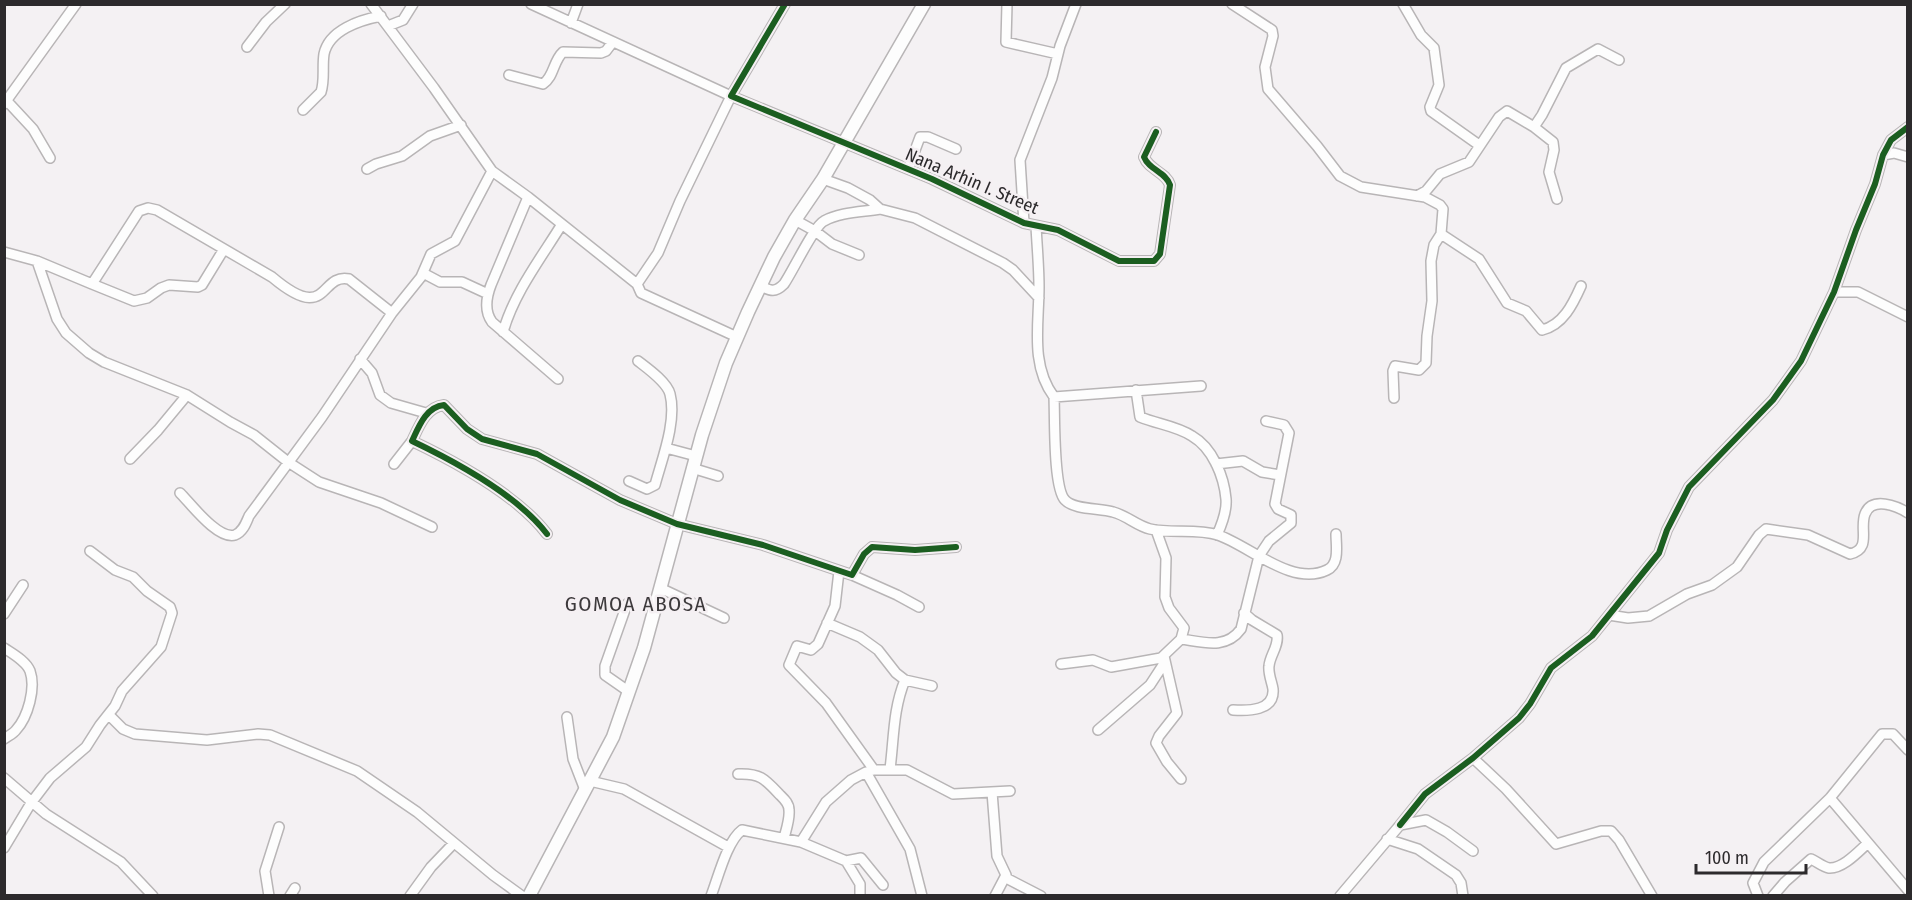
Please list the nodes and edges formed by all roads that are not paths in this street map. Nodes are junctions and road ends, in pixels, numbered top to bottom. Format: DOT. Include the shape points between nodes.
graph roads {
  1 [pos="76,4"];
  2 [pos="285,4"];
  3 [pos="372,4"];
  4 [pos="413,4"];
  5 [pos="531,4"];
  6 [pos="578,4"];
  7 [pos="785,4"];
  8 [pos="924,4"];
  9 [pos="1007,4"];
  10 [pos="1076,4"];
  11 [pos="1232,4"];
  12 [pos="1403,4"];
  13 [pos="381,16"];
  14 [pos="571,23"];
  15 [pos="388,26"];
  16 [pos="612,43"];
  17 [pos="247,47"];
  18 [pos="1058,54"];
  19 [pos="1619,60"];
  20 [pos="509,75"];
  21 [pos="731,96"];
  22 [pos="7,97"];
  23 [pos="303,110"];
  24 [pos="461,125"];
  25 [pos="1534,127"];
  26 [pos="1908,127"];
  27 [pos="1156,132"];
  28 [pos="844,142"];
  29 [pos="1479,145"];
  30 [pos="956,149"];
  31 [pos="1883,155"];
  32 [pos="1908,157"];
  33 [pos="50,158"];
  34 [pos="367,169"];
  35 [pos="908,169"];
  36 [pos="492,171"];
  37 [pos="823,178"];
  38 [pos="528,196"];
  39 [pos="1417,196"];
  40 [pos="1557,199"];
  41 [pos="879,209"];
  42 [pos="795,220"];
  43 [pos="1024,223"];
  44 [pos="562,224"];
  45 [pos="1036,226"];
  46 [pos="815,231"];
  47 [pos="1441,234"];
  48 [pos="224,249"];
  49 [pos="4,252"];
  50 [pos="859,255"];
  51 [pos="37,261"];
  52 [pos="423,273"];
  53 [pos="92,284"];
  54 [pos="637,284"];
  55 [pos="760,286"];
  56 [pos="1581,286"];
  57 [pos="1834,292"];
  58 [pos="488,294"];
  59 [pos="1039,298"];
  60 [pos="392,313"];
  61 [pos="1908,316"];
  62 [pos="503,332"];
  63 [pos="737,337"];
  64 [pos="360,358"];
  65 [pos="638,361"];
  66 [pos="558,379"];
  67 [pos="1201,386"];
  68 [pos="1136,390"];
  69 [pos="187,395"];
  70 [pos="1054,397"];
  71 [pos="1394,398"];
  72 [pos="426,414"];
  73 [pos="1266,421"];
  74 [pos="412,441"];
  75 [pos="666,447"];
  76 [pos="130,459"];
  77 [pos="288,462"];
  78 [pos="694,462"];
  79 [pos="394,464"];
  80 [pos="1216,464"];
  81 [pos="1280,475"];
  82 [pos="718,476"];
  83 [pos="629,481"];
  84 [pos="180,493"];
  85 [pos="1908,513"];
  86 [pos="677,524"];
  87 [pos="432,527"];
  88 [pos="1156,530"];
  89 [pos="547,534"];
  90 [pos="1336,534"];
  91 [pos="1218,535"];
  92 [pos="956,547"];
  93 [pos="90,551"];
  94 [pos="1259,556"];
  95 [pos="839,571"];
  96 [pos="852,575"];
  97 [pos="23,585"];
  98 [pos="660,588"];
  99 [pos="627,604"];
  100 [pos="919,607"];
  101 [pos="1244,613"];
  102 [pos="4,614"];
  103 [pos="1609,615"];
  104 [pos="724,618"];
  105 [pos="827,623"];
  106 [pos="1181,639"];
  107 [pos="4,648"];
  108 [pos="1165,659"];
  109 [pos="1061,664"];
  110 [pos="905,680"];
  111 [pos="932,686"];
  112 [pos="628,691"];
  113 [pos="1233,710"];
  114 [pos="109,715"];
  115 [pos="567,717"];
  116 [pos="1098,730"];
  117 [pos="4,739"];
  118 [pos="1908,750"];
  119 [pos="1473,758"];
  120 [pos="890,769"];
  121 [pos="870,771"];
  122 [pos="738,774"];
  123 [pos="4,778"];
  124 [pos="1181,779"];
  125 [pos="587,786"];
  126 [pos="1010,790"];
  127 [pos="992,792"];
  128 [pos="1830,798"];
  129 [pos="31,803"];
  130 [pos="1400,825"];
  131 [pos="279,827"];
  132 [pos="784,838"];
  133 [pos="1387,839"];
  134 [pos="454,843"];
  135 [pos="801,843"];
  136 [pos="1868,843"];
  137 [pos="728,847"];
  138 [pos="4,848"];
  139 [pos="1473,851"];
  140 [pos="846,861"];
  141 [pos="1006,878"];
  142 [pos="883,885"];
  143 [pos="1908,890"];
  144 [pos="151,895"];
  145 [pos="269,896"];
  146 [pos="410,896"];
  147 [pos="522,896"];
  148 [pos="529,896"];
  149 [pos="711,896"];
  150 [pos="860,896"];
  151 [pos="922,896"];
  152 [pos="995,896"];
  153 [pos="1041,896"];
  154 [pos="1340,896"];
  155 [pos="1462,896"];
  156 [pos="1652,896"];
  157 [pos="1758,896"];
  158 [pos="1773,896"];
  1 -- 22 [label="street"];
  2 -- 17 [label="street"];
  3 -- 13 [label="street"];
  4 -- 15 [label="street" via="403,20"];
  5 -- 14 [label="street, Nana Arhin I. Street"];
  6 -- 14 [label="street"];
  7 -- 21 [label="street"];
  8 -- 28 [label="main road"];
  9 -- 18 [label="street" via="1006,42"];
  10 -- 18 [label="street"];
  11 -- 39 [label="street" via="1273,33 1265,68 1270,91 1340,176 1361,187"];
  12 -- 29 [label="street" via="1421,35 1434,48 1440,80 1431,111"];
  13 -- 15 [label="street"];
  13 -- 23 [label="street" via="356,22 328,43 321,92"];
  14 -- 16 [label="street, Nana Arhin I. Street"];
  15 -- 24 [label="street"];
  16 -- 20 [label="street" via="601,53 563,52 543,84"];
  16 -- 21 [label="street, Nana Arhin I. Street"];
  18 -- 43 [label="street" via="1020,160"];
  19 -- 25 [label="street" via="1598,49 1570,65"];
  21 -- 28 [label="street, Nana Arhin I. Street"];
  21 -- 54 [label="street" via="658,253"];
  22 -- 33 [label="street"];
  24 -- 34 [label="street" via="430,136 402,156"];
  24 -- 36 [label="street"];
  25 -- 29 [label="street" via="1507,111"];
  25 -- 40 [label="street" via="1553,142 1550,172"];
  26 -- 31 [label="street" via="1891,140"];
  27 -- 45 [label="street, Nana Arhin I. Street" via="1144,158 1170,185 1156,260 1119,261 1058,230"];
  28 -- 35 [label="street, Nana Arhin I. Street"];
  28 -- 37 [label="main road"];
  29 -- 39 [label="street" via="1469,162 1440,174"];
  30 -- 35 [label="street" via="920,137"];
  31 -- 32 [label="street"];
  31 -- 57 [label="street"];
  35 -- 43 [label="street, Nana Arhin I. Street"];
  36 -- 38 [label="street"];
  36 -- 52 [label="street" via="455,241 431,254"];
  37 -- 41 [label="street" via="870,200"];
  37 -- 42 [label="main road"];
  38 -- 44 [label="street"];
  38 -- 58 [label="street"];
  39 -- 47 [label="street" via="1441,207"];
  41 -- 46 [label="street" via="827,220"];
  41 -- 59 [label="street" via="921,220 1008,266"];
  42 -- 46 [label="street"];
  42 -- 55 [label="main road"];
  43 -- 45 [label="street, Nana Arhin I. Street"];
  44 -- 54 [label="street"];
  44 -- 62 [label="street" via="516,300"];
  45 -- 59 [label="street"];
  46 -- 50 [label="street" via="825,240"];
  46 -- 55 [label="street" via="784,284 773,292"];
  47 -- 56 [label="street" via="1479,259 1507,303 1526,311 1542,330 1569,311"];
  47 -- 71 [label="street" via="1431,261 1426,363 1419,370 1395,366"];
  48 -- 53 [label="street" via="198,287 169,285 134,301"];
  48 -- 53 [label="street" via="148,208 139,211"];
  48 -- 60 [label="street" via="286,289 308,298 316,298 336,280 349,279"];
  49 -- 51 [label="street"];
  51 -- 53 [label="street"];
  51 -- 69 [label="street" via="57,319 71,338 104,362"];
  52 -- 58 [label="street" via="440,282 462,282"];
  52 -- 60 [label="street"];
  54 -- 63 [label="street" via="646,296"];
  55 -- 63 [label="main road"];
  57 -- 61 [label="street" via="1858,292"];
  57 -- 103 [label="street" via="1801,361 1763,412 1689,488 1659,553"];
  58 -- 62 [label="street" via="488,317"];
  59 -- 70 [label="street" via="1038,362"];
  60 -- 64 [label="street"];
  62 -- 66 [label="street"];
  63 -- 78 [label="main road" via="718,383"];
  64 -- 72 [label="street" via="372,373 380,395 391,403"];
  64 -- 77 [label="street"];
  65 -- 75 [label="street" via="670,391"];
  67 -- 68 [label="street"];
  68 -- 70 [label="street"];
  68 -- 80 [label="street" via="1140,417 1191,435 1201,442"];
  69 -- 76 [label="street"];
  69 -- 77 [label="street" via="254,435"];
  70 -- 88 [label="street" via="1057,468 1065,501 1114,512"];
  72 -- 74 [label="street"];
  72 -- 86 [label="street" via="444,405 482,439 537,454 621,500"];
  73 -- 81 [label="street" via="1284,425 1289,433"];
  74 -- 79 [label="street"];
  74 -- 89 [label="street" via="519,504"];
  75 -- 78 [label="street"];
  75 -- 83 [label="street" via="653,488"];
  77 -- 84 [label="street" via="237,535 220,532"];
  77 -- 87 [label="street" via="319,482 381,503"];
  78 -- 82 [label="street"];
  78 -- 86 [label="main road"];
  80 -- 81 [label="street" via="1243,460 1262,472"];
  80 -- 91 [label="street" via="1226,499"];
  81 -- 94 [label="street" via="1275,504 1289,512 1292,519 1269,540"];
  85 -- 103 [label="street" via="1886,504 1868,510 1863,546 1850,554 1808,535 1766,529 1737,567 1712,585 1644,618"];
  86 -- 95 [label="street" via="763,545"];
  86 -- 98 [label="main road"];
  88 -- 91 [label="street"];
  88 -- 106 [label="street" via="1166,558 1165,597 1184,628"];
  90 -- 94 [label="street" via="1336,561 1323,572 1298,574"];
  91 -- 94 [label="street"];
  92 -- 96 [label="street" via="872,548"];
  93 -- 114 [label="street" via="115,570 134,578 172,610 161,647 122,691"];
  94 -- 101 [label="street"];
  95 -- 96 [label="street"];
  95 -- 105 [label="street" via="835,606"];
  96 -- 100 [label="street"];
  97 -- 102 [label="street"];
  98 -- 104 [label="street"];
  98 -- 112 [label="main road"];
  99 -- 112 [label="street" via="605,675"];
  101 -- 106 [label="street" via="1241,629 1224,643"];
  101 -- 113 [label="street" via="1276,635 1268,670 1273,690 1263,707"];
  103 -- 119 [label="street" via="1590,639 1547,673 1523,714"];
  105 -- 110 [label="street" via="860,637 878,650"];
  105 -- 121 [label="street" via="816,647 811,650 797,646 789,665 826,703"];
  106 -- 108 [label="street"];
  107 -- 117 [label="street" via="30,670 32,684 25,717 16,731"];
  108 -- 109 [label="street" via="1111,668 1094,660"];
  108 -- 116 [label="street" via="1150,685"];
  108 -- 124 [label="street" via="1178,713 1156,743"];
  110 -- 111 [label="street"];
  110 -- 120 [label="street" via="897,699"];
  112 -- 125 [label="main road" via="613,737"];
  114 -- 129 [label="street" via="86,747 50,778"];
  114 -- 134 [label="street" via="123,729 135,734 207,740 270,735 357,771"];
  115 -- 125 [label="street" via="573,759"];
  118 -- 128 [label="street" via="1893,734 1882,734"];
  119 -- 130 [label="street" via="1425,794"];
  119 -- 156 [label="street" via="1553,842 1611,831"];
  120 -- 121 [label="street"];
  120 -- 127 [label="street" via="914,772 953,794"];
  121 -- 135 [label="street" via="851,780 826,802"];
  121 -- 151 [label="street" via="908,846"];
  122 -- 132 [label="street" via="751,773 766,779 785,800 789,816"];
  123 -- 129 [label="street"];
  125 -- 137 [label="street" via="624,789"];
  125 -- 148 [label="main road"];
  126 -- 127 [label="street"];
  127 -- 141 [label="street" via="997,856"];
  128 -- 136 [label="street"];
  128 -- 157 [label="street" via="1764,862 1753,883"];
  129 -- 138 [label="street"];
  129 -- 144 [label="street" via="121,862"];
  130 -- 133 [label="street"];
  130 -- 139 [label="street" via="1426,819"];
  131 -- 145 [label="street" via="265,871"];
  132 -- 135 [label="street"];
  132 -- 137 [label="street" via="742,830"];
  133 -- 154 [label="street"];
  133 -- 155 [label="street" via="1418,849 1447,868 1459,879"];
  134 -- 146 [label="street"];
  134 -- 147 [label="street"];
  135 -- 140 [label="street"];
  136 -- 143 [label="street"];
  136 -- 158 [label="street" via="1833,867 1810,859"];
  137 -- 149 [label="street"];
  140 -- 142 [label="street" via="861,858"];
  140 -- 150 [label="street" via="861,884"];
  141 -- 152 [label="street"];
  141 -- 153 [label="street"];
}
